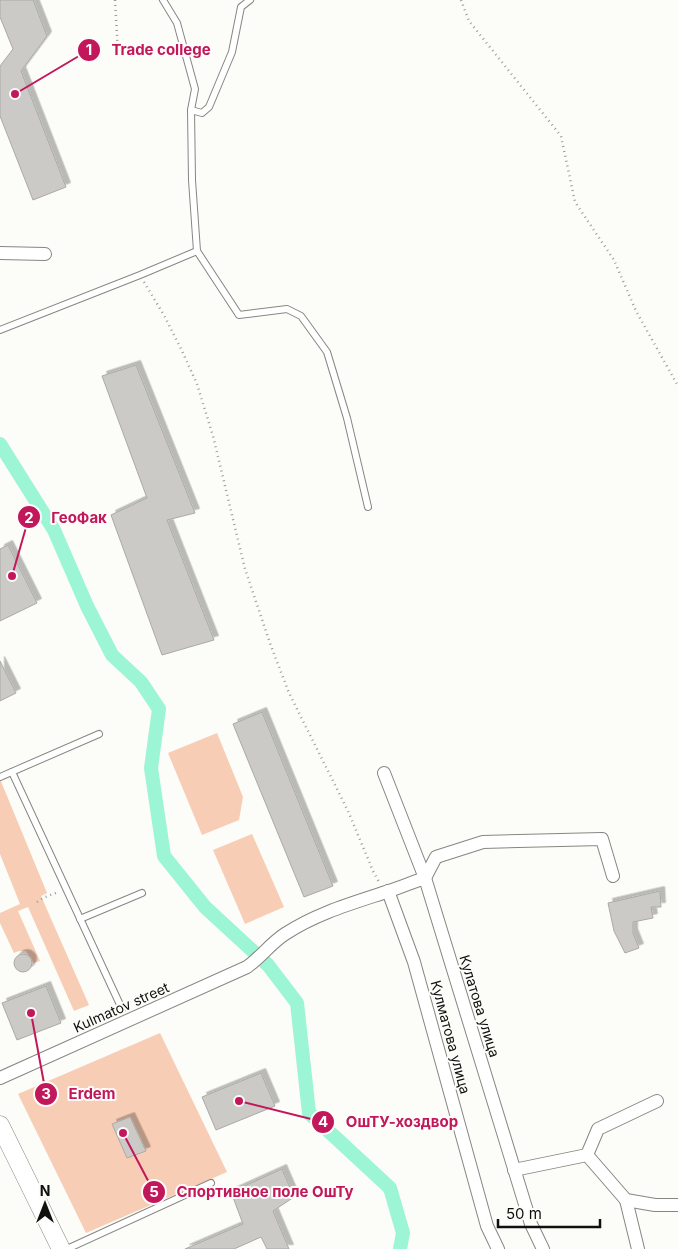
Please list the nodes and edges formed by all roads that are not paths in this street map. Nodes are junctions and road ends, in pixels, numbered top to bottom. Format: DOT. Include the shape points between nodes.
graph roads {
  1 [pos="162,0"];
  2 [pos="250,0"];
  3 [pos="191,110"];
  4 [pos="197,251"];
  5 [pos="0,253"];
  6 [pos="45,254"];
  7 [pos="0,330"];
  8 [pos="368,507"];
  9 [pos="99,734"];
  10 [pos="12,772"];
  11 [pos="384,773"];
  12 [pos="0,777"];
  13 [pos="613,876"];
  14 [pos="425,878"];
  15 [pos="388,891"];
  16 [pos="142,893"];
  17 [pos="80,920"];
  18 [pos="122,1009"];
  19 [pos="0,1078"];
  20 [pos="657,1101"];
  21 [pos="0,1125"];
  22 [pos="587,1155"];
  23 [pos="514,1170"];
  24 [pos="211,1183"];
  25 [pos="626,1200"];
  26 [pos="678,1205"];
  27 [pos="60,1249"];
  28 [pos="67,1249"];
  29 [pos="498,1249"];
  30 [pos="543,1249"];
  31 [pos="638,1249"];
  1 -- 3 [label="lane" via="177,23 195,89"];
  2 -- 3 [label="lane" via="241,8 232,52 209,107 202,113"];
  3 -- 4 [label="lane"];
  4 -- 7 [label="lane"];
  4 -- 8 [label="lane" via="239,315 287,310 302,316 327,352"];
  5 -- 6 [label="street"];
  9 -- 10 [label="lane"];
  10 -- 12 [label="lane"];
  10 -- 17 [label="lane"];
  11 -- 14 [label="street, Кулатова улица"];
  13 -- 14 [label="street" via="602,839 483,842 436,858"];
  14 -- 15 [label="street, Kulmatov street"];
  14 -- 23 [label="street, Кулатова улица"];
  15 -- 19 [label="street, Kulmatov street" via="315,918 284,934 238,971"];
  15 -- 29 [label="street, Кулматова улица" via="414,962 487,1226"];
  16 -- 17 [label="lane"];
  17 -- 18 [label="lane"];
  20 -- 22 [label="street" via="598,1129"];
  21 -- 27 [label="main road"];
  22 -- 23 [label="street"];
  22 -- 25 [label="street"];
  23 -- 30 [label="street, Кулатова улица" via="531,1224"];
  24 -- 28 [label="lane"];
  25 -- 26 [label="street"];
  25 -- 31 [label="street"];
}
